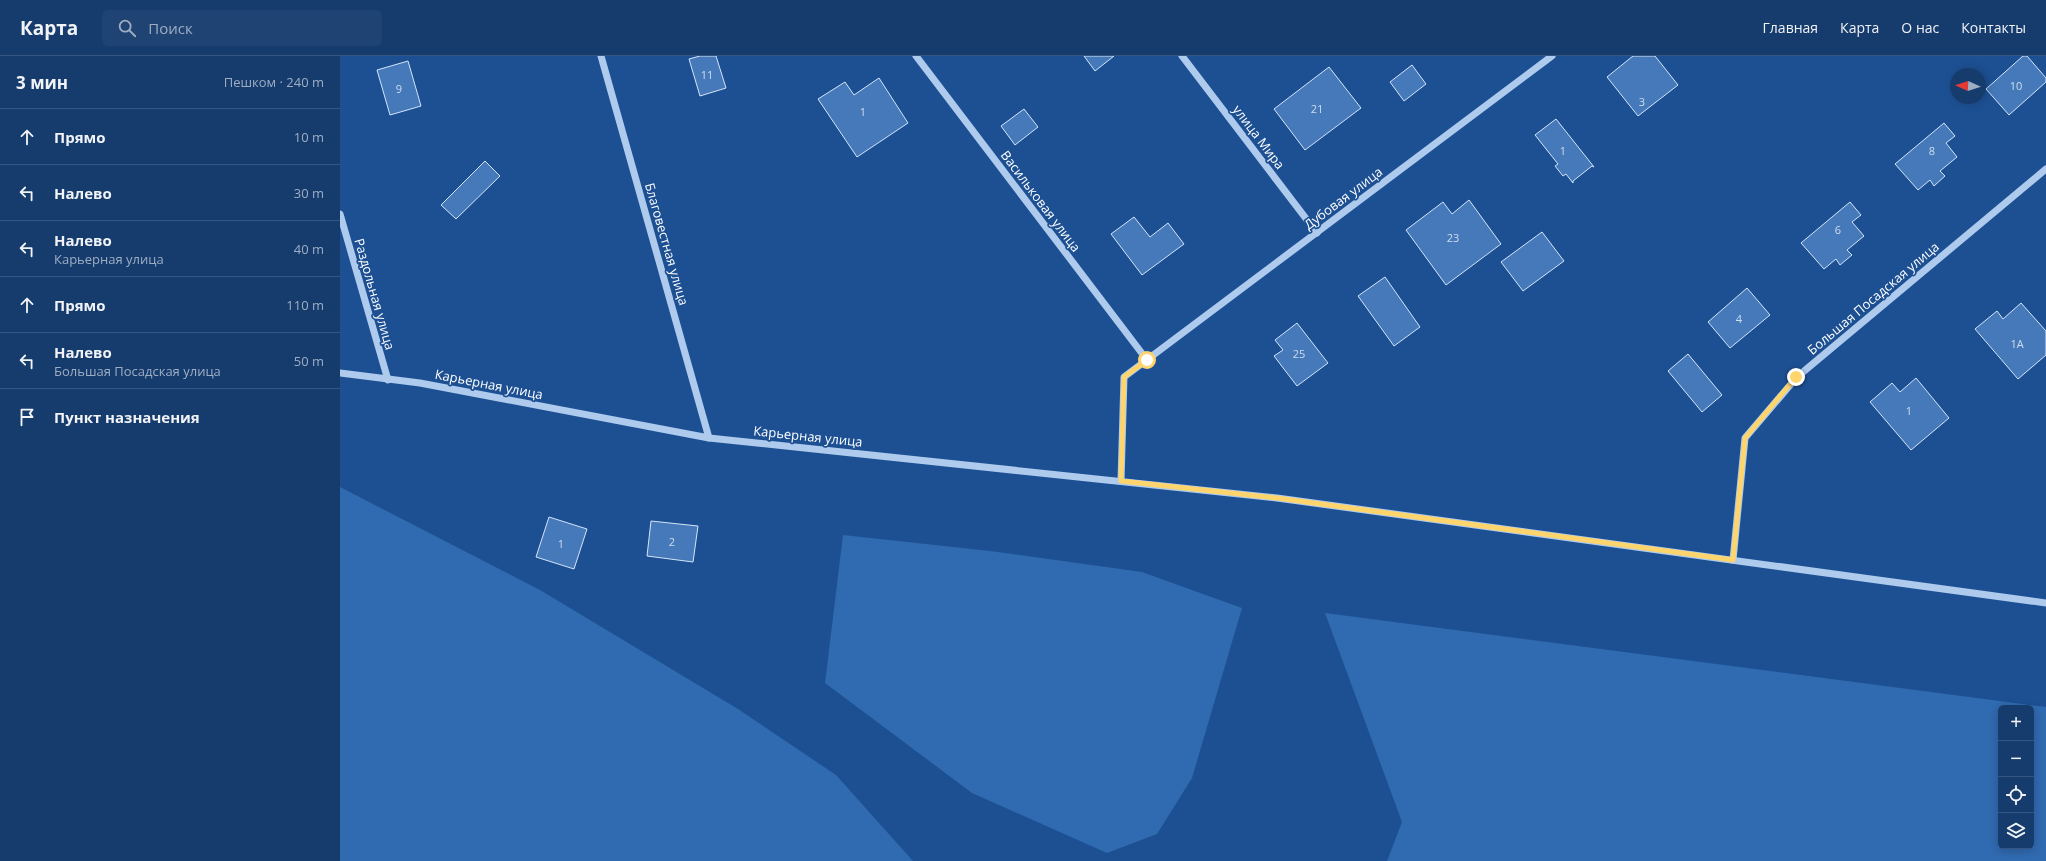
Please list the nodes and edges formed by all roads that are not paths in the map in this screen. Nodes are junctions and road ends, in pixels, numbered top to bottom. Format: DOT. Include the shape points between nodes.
graph roads {
  1 [pos="601,56"];
  2 [pos="916,56"];
  3 [pos="1182,56"];
  4 [pos="1552,56"];
  5 [pos="2046,169"];
  6 [pos="340,214"];
  7 [pos="1317,233"];
  8 [pos="1147,360"];
  9 [pos="340,373"];
  10 [pos="388,380"];
  11 [pos="709,438"];
  12 [pos="1121,481"];
  13 [pos="1733,560"];
  14 [pos="2046,603"];
  1 -- 11 [label="street, Благовестная улица"];
  2 -- 8 [label="street, Васильковая улица"];
  3 -- 7 [label="street, улица Мира"];
  4 -- 7 [label="street, Дубовая улица"];
  5 -- 13 [label="street, Большая Посадская улица" via="1796,377 1745,438"];
  6 -- 10 [label="street, Раздольная улица"];
  7 -- 8 [label="street, Дубовая улица"];
  8 -- 12 [label="street, Дубовая улица" via="1124,377"];
  9 -- 10 [label="street, Карьерная улица"];
  10 -- 11 [label="street, Карьерная улица" via="420,383"];
  11 -- 12 [label="street, Карьерная улица"];
  12 -- 13 [label="street, Карьерная улица" via="1277,498"];
  13 -- 14 [label="street, Карьерная улица"];
}
